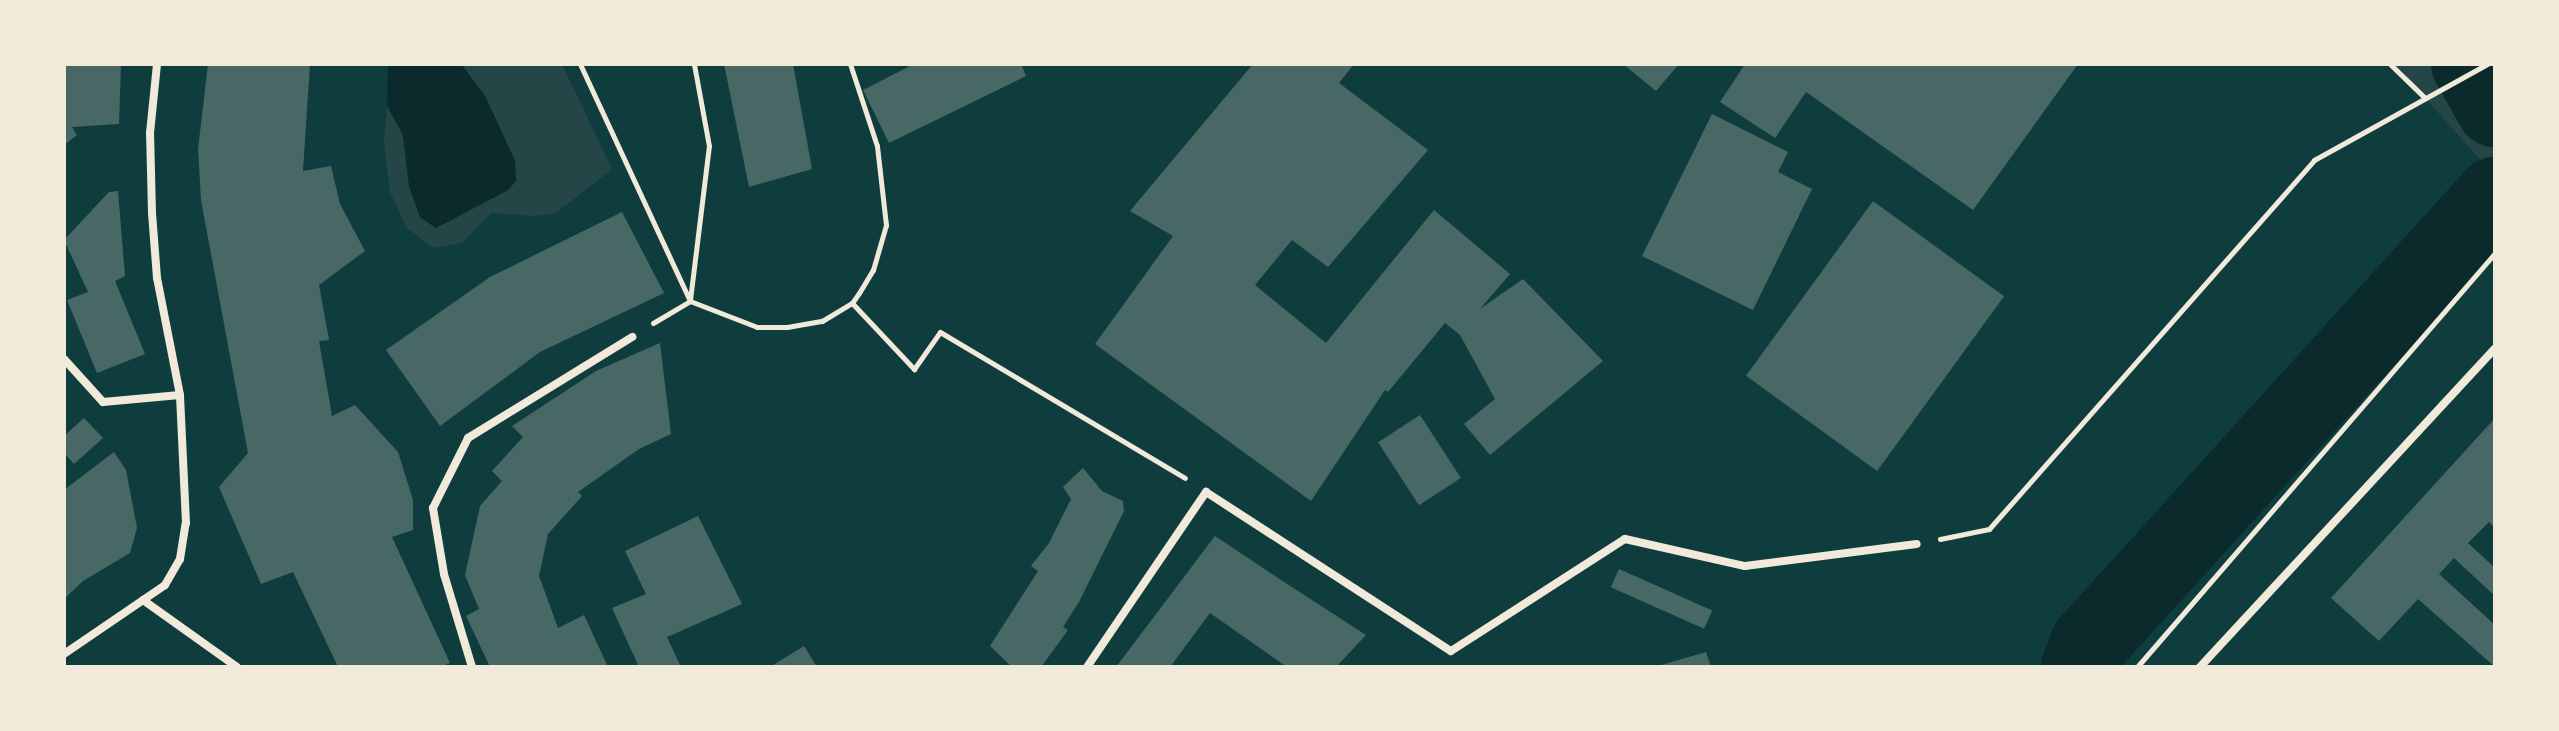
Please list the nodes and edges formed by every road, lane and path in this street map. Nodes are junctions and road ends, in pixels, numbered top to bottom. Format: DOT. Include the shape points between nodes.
graph roads {
  1 [pos="157,64"];
  2 [pos="580,64"];
  3 [pos="694,64"];
  4 [pos="850,64"];
  5 [pos="2390,64"];
  6 [pos="2487,64"];
  7 [pos="2425,98"];
  8 [pos="2495,253"];
  9 [pos="690,301"];
  10 [pos="852,303"];
  11 [pos="632,337"];
  12 [pos="2495,348"];
  13 [pos="64,359"];
  14 [pos="180,395"];
  15 [pos="1206,492"];
  16 [pos="1917,544"];
  17 [pos="143,600"];
  18 [pos="64,654"];
  19 [pos="237,667"];
  20 [pos="472,667"];
  21 [pos="1087,667"];
  22 [pos="2137,667"];
  23 [pos="2200,667"];
  1 -- 14 [label="street" via="150,133 152,213 157,278"];
  2 -- 9 [label="path"];
  3 -- 9 [label="path" via="709,146"];
  4 -- 10 [label="path" via="879,159 886,225 873,270"];
  5 -- 7 [label="path"];
  6 -- 7 [label="path"];
  7 -- 16 [label="path" via="2314,160 1989,529"];
  8 -- 22 [label="path"];
  9 -- 10 [label="path" via="757,327 822,321"];
  9 -- 11 [label="path"];
  10 -- 15 [label="path" via="914,369 940,332"];
  11 -- 20 [label="street" via="468,438 433,508 444,574"];
  12 -- 23 [label="street"];
  13 -- 14 [label="street" via="103,402"];
  14 -- 17 [label="street" via="186,523 180,559 165,585"];
  15 -- 16 [label="street" via="1451,651 1625,539 1745,566"];
  15 -- 21 [label="street"];
  17 -- 18 [label="street"];
  17 -- 19 [label="street"];
}
